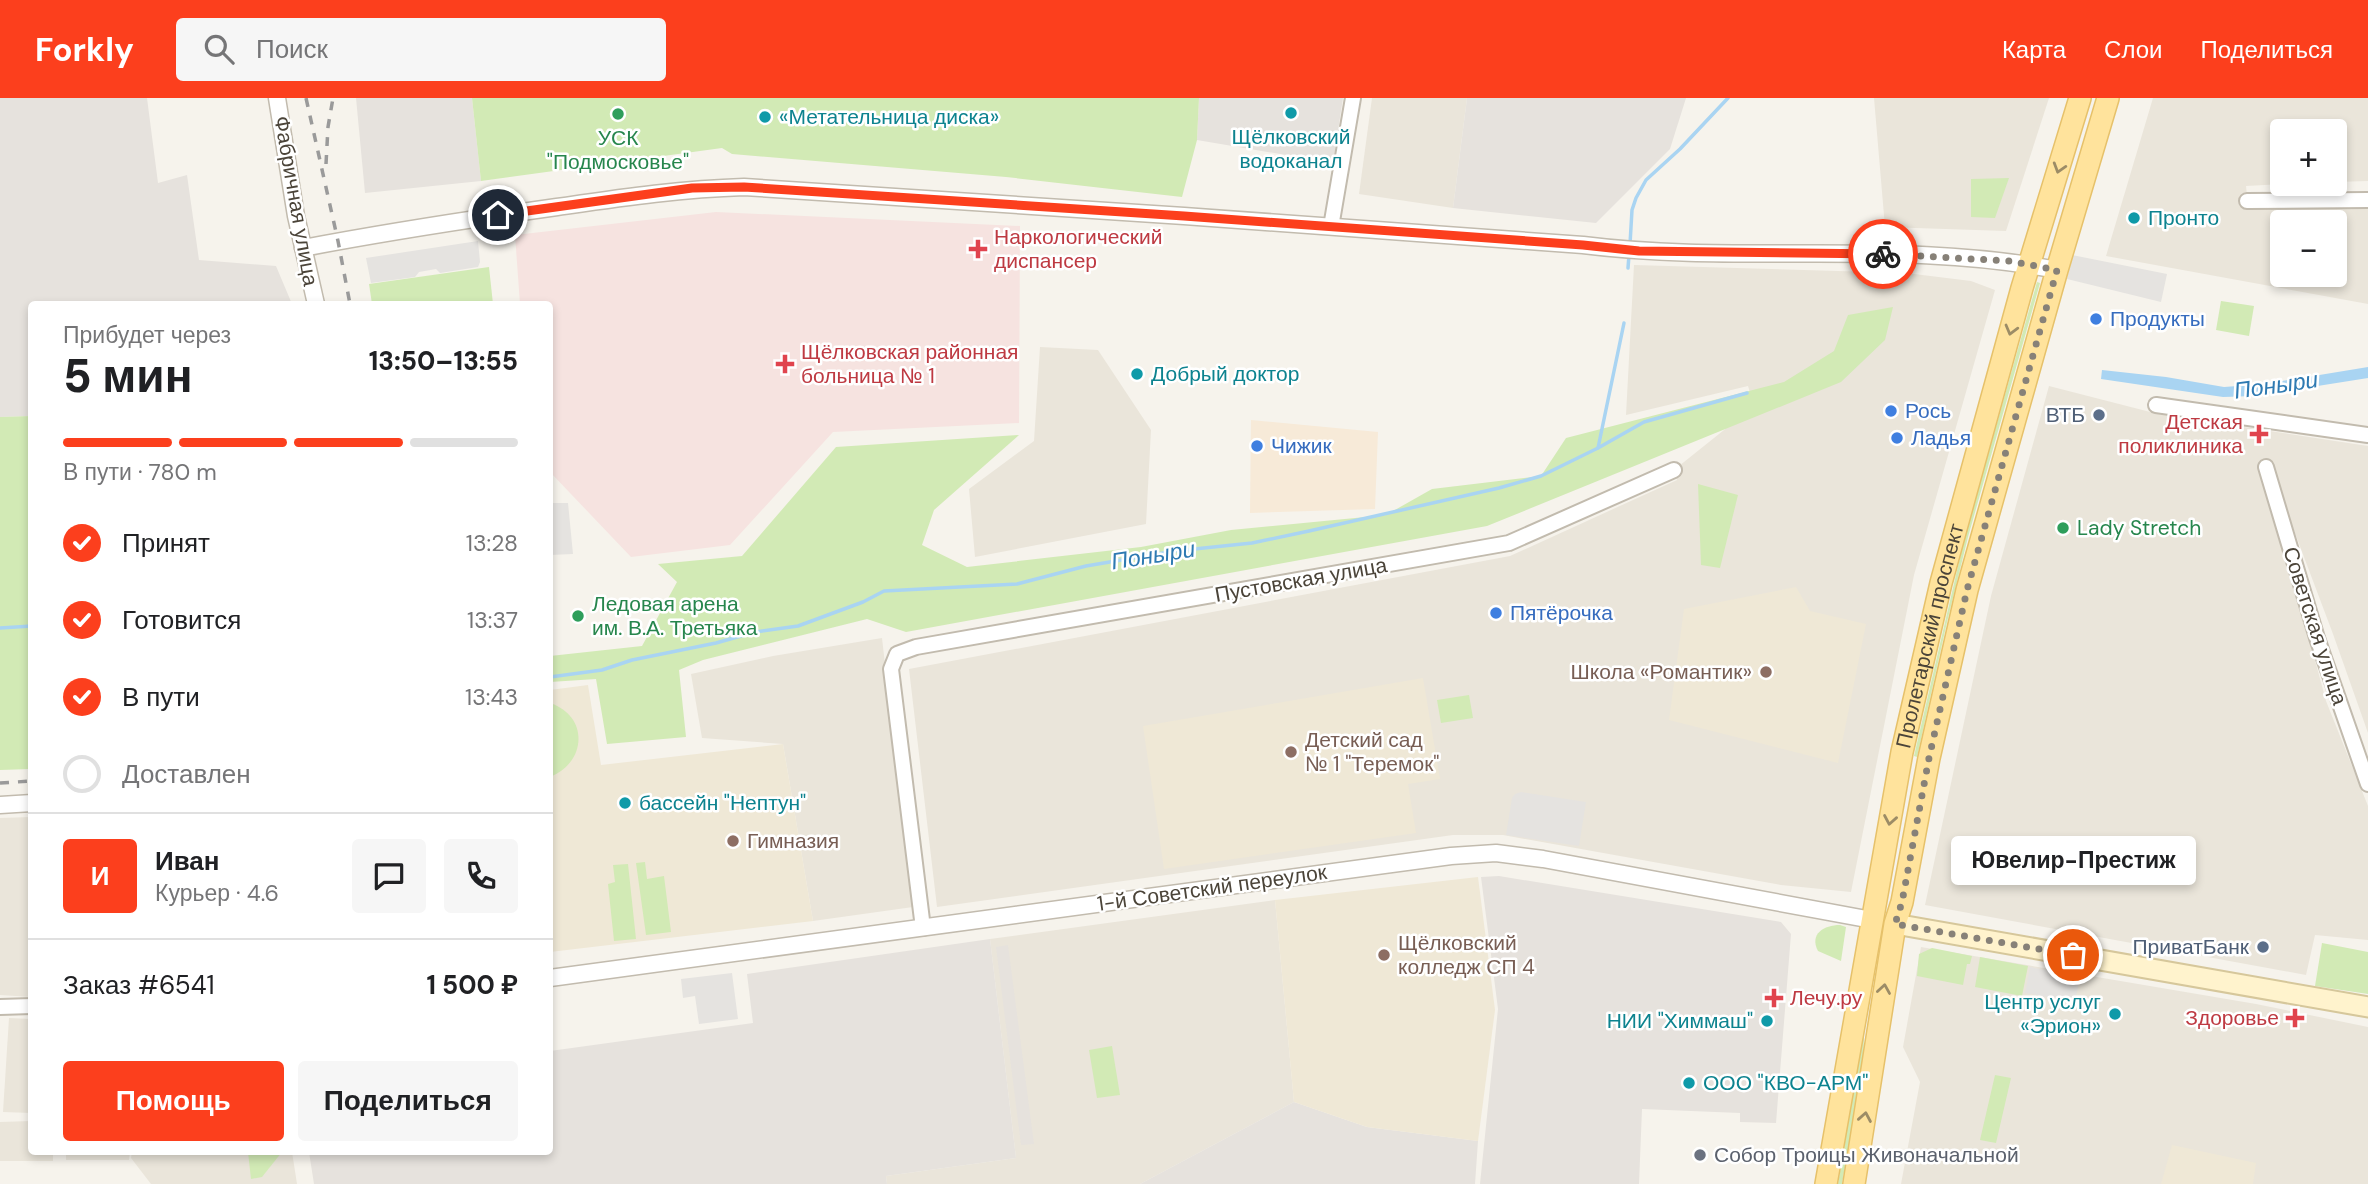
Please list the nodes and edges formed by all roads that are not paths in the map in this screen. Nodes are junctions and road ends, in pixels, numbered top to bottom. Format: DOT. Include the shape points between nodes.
graph roads {
  1 [pos="277,98"];
  2 [pos="1353,98"];
  3 [pos="2080,98"];
  4 [pos="2108,98"];
  5 [pos="2368,200"];
  6 [pos="2247,201"];
  7 [pos="1331,227"];
  8 [pos="303,248"];
  9 [pos="2029,264"];
  10 [pos="2057,270"];
  11 [pos="315,301"];
  12 [pos="2156,405"];
  13 [pos="2368,435"];
  14 [pos="2266,467"];
  15 [pos="1674,470"];
  16 [pos="1902,752"];
  17 [pos="1929,758"];
  18 [pos="2368,784"];
  19 [pos="28,803"];
  20 [pos="0,805"];
  21 [pos="1872,920"];
  22 [pos="1895,924"];
  23 [pos="923,928"];
  24 [pos="553,978"];
  25 [pos="28,1006"];
  26 [pos="0,1007"];
  27 [pos="2368,1007"];
  28 [pos="1826,1184"];
  29 [pos="1854,1184"];
  1 -- 8 [label="street, Фабричная улица"];
  2 -- 7 [label="street"];
  3 -- 9 [label="main road, Пролетарский проспект, one-way"];
  4 -- 10 [label="main road, Пролетарский проспект"];
  5 -- 6 [label="street"];
  7 -- 8 [label="street" via="744,187 692,188"];
  7 -- 9 [label="street" via="1620,250 1911,254"];
  8 -- 11 [label="street, Фабричная улица"];
  9 -- 10 [label="street"];
  9 -- 16 [label="main road, Пролетарский проспект, one-way" via="1948,551"];
  10 -- 17 [label="main road, Пролетарский проспект" via="1967,590"];
  12 -- 13 [label="street"];
  14 -- 18 [label="street, Советская улица" via="2317,638"];
  15 -- 23 [label="street, Пустовская улица" via="1509,543 897,654 891,669"];
  16 -- 17 [label="main road" via="1914,766"];
  16 -- 21 [label="main road, Пролетарский проспект, one-way"];
  17 -- 22 [label="main road, Пролетарский проспект"];
  19 -- 20 [label="street"];
  21 -- 22 [label="main road"];
  21 -- 23 [label="street, 1-й Советский переулок" via="1496,853"];
  21 -- 28 [label="main road, Пролетарский проспект"];
  22 -- 27 [label="main road"];
  29 -- 22 [label="main road, Пролетарский проспект, one-way"];
  23 -- 24 [label="street, 1-й Советский переулок"];
  25 -- 26 [label="street"];
}
